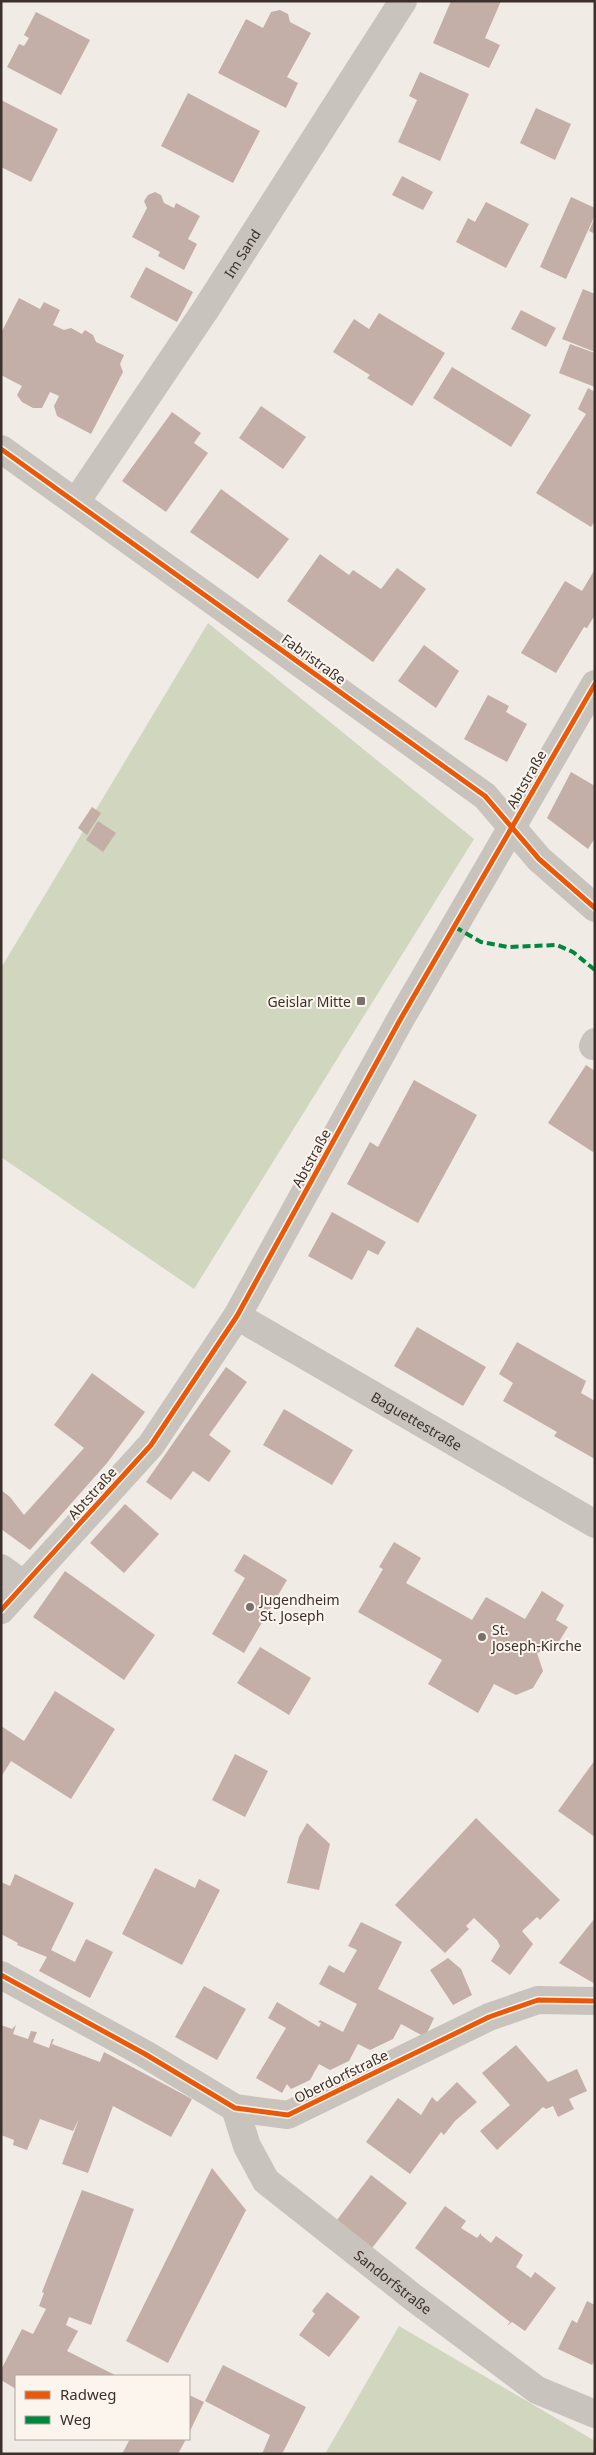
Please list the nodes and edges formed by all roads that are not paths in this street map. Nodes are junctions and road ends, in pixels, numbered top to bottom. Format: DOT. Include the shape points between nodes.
graph roads {
  1 [pos="403,1"];
  2 [pos="1,449"];
  3 [pos="76,502"];
  4 [pos="595,684"];
  5 [pos="512,827"];
  6 [pos="595,908"];
  7 [pos="237,1316"];
  8 [pos="595,1524"];
  9 [pos="12,1576"];
  10 [pos="1,1610"];
  11 [pos="1,1975"];
  12 [pos="595,2001"];
  13 [pos="235,2108"];
  14 [pos="595,2414"];
  1 -- 3 [label="street, Im Sand" via="206,309"];
  2 -- 3 [label="street, Fabristraße"];
  3 -- 5 [label="street, Fabristraße" via="485,796"];
  4 -- 5 [label="street, Abtstraße"];
  5 -- 6 [label="street, Fabristraße" via="538,859"];
  5 -- 7 [label="street, Abtstraße" via="400,1020"];
  7 -- 8 [label="street, Baguettestraße"];
  7 -- 9 [label="street, Abtstraße" via="151,1445"];
  9 -- 10 [label="street, Abtstraße"];
  11 -- 13 [label="street, Oberdorfstraße"];
  12 -- 13 [label="street, Oberdorfstraße" via="538,2000 489,2017 288,2115"];
  13 -- 14 [label="street, Sandorfstraße" via="247,2146 266,2181 537,2390"];
}
